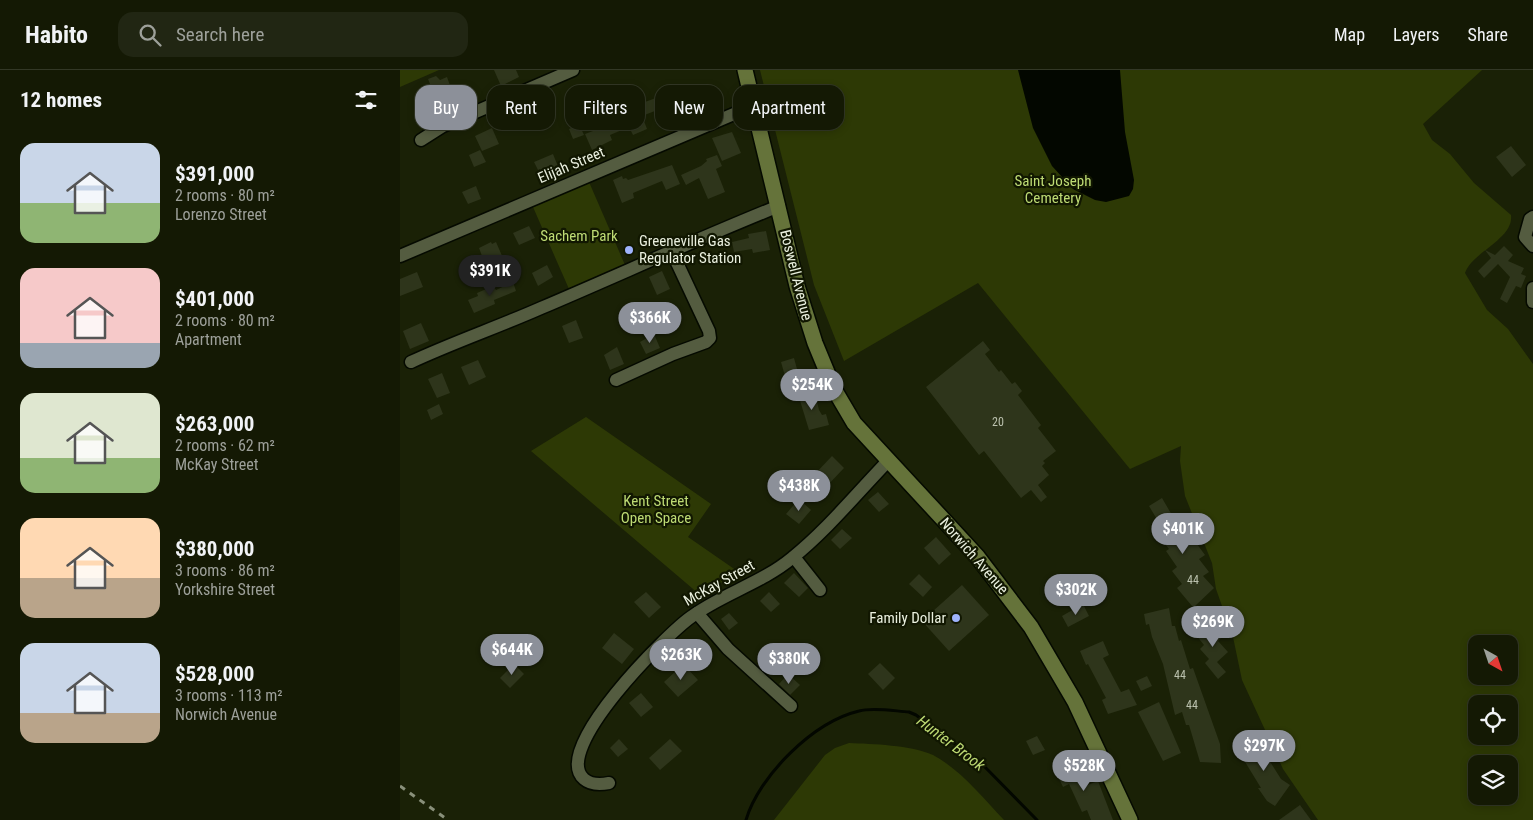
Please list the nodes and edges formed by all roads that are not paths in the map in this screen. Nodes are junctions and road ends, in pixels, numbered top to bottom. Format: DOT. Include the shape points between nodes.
graph roads {
  1 [pos="573,70"];
  2 [pos="745,70"];
  3 [pos="749,85"];
  4 [pos="733,114"];
  5 [pos="761,130"];
  6 [pos="421,140"];
  7 [pos="779,206"];
  8 [pos="1533,217"];
  9 [pos="1533,246"];
  10 [pos="671,250"];
  11 [pos="400,256"];
  12 [pos="1533,288"];
  13 [pos="1533,302"];
  14 [pos="411,362"];
  15 [pos="616,380"];
  16 [pos="888,461"];
  17 [pos="794,557"];
  18 [pos="820,590"];
  19 [pos="697,613"];
  20 [pos="791,706"];
  21 [pos="608,783"];
  22 [pos="1130,820"];
  1 -- 6 [label="street" via="443,126"];
  2 -- 3 [label="main road, Boswell Avenue"];
  4 -- 11 [label="street, Elijah Street"];
  5 -- 7 [label="main road, Boswell Avenue"];
  7 -- 10 [label="street"];
  7 -- 16 [label="main road, Boswell Avenue" via="797,286 834,389 854,423"];
  8 -- 9 [label="street" via="1525,237"];
  10 -- 14 [label="street"];
  10 -- 15 [label="street" via="710,338"];
  12 -- 13 [label="street"];
  16 -- 17 [label="street, McKay Street"];
  16 -- 22 [label="main road, Norwich Avenue" via="977,556 1031,627 1075,702"];
  17 -- 18 [label="street"];
  17 -- 19 [label="street, McKay Street"];
  19 -- 20 [label="street" via="746,668"];
  19 -- 21 [label="street, McKay Street" via="614,694 589,731 578,768 581,777 589,783"];
}
